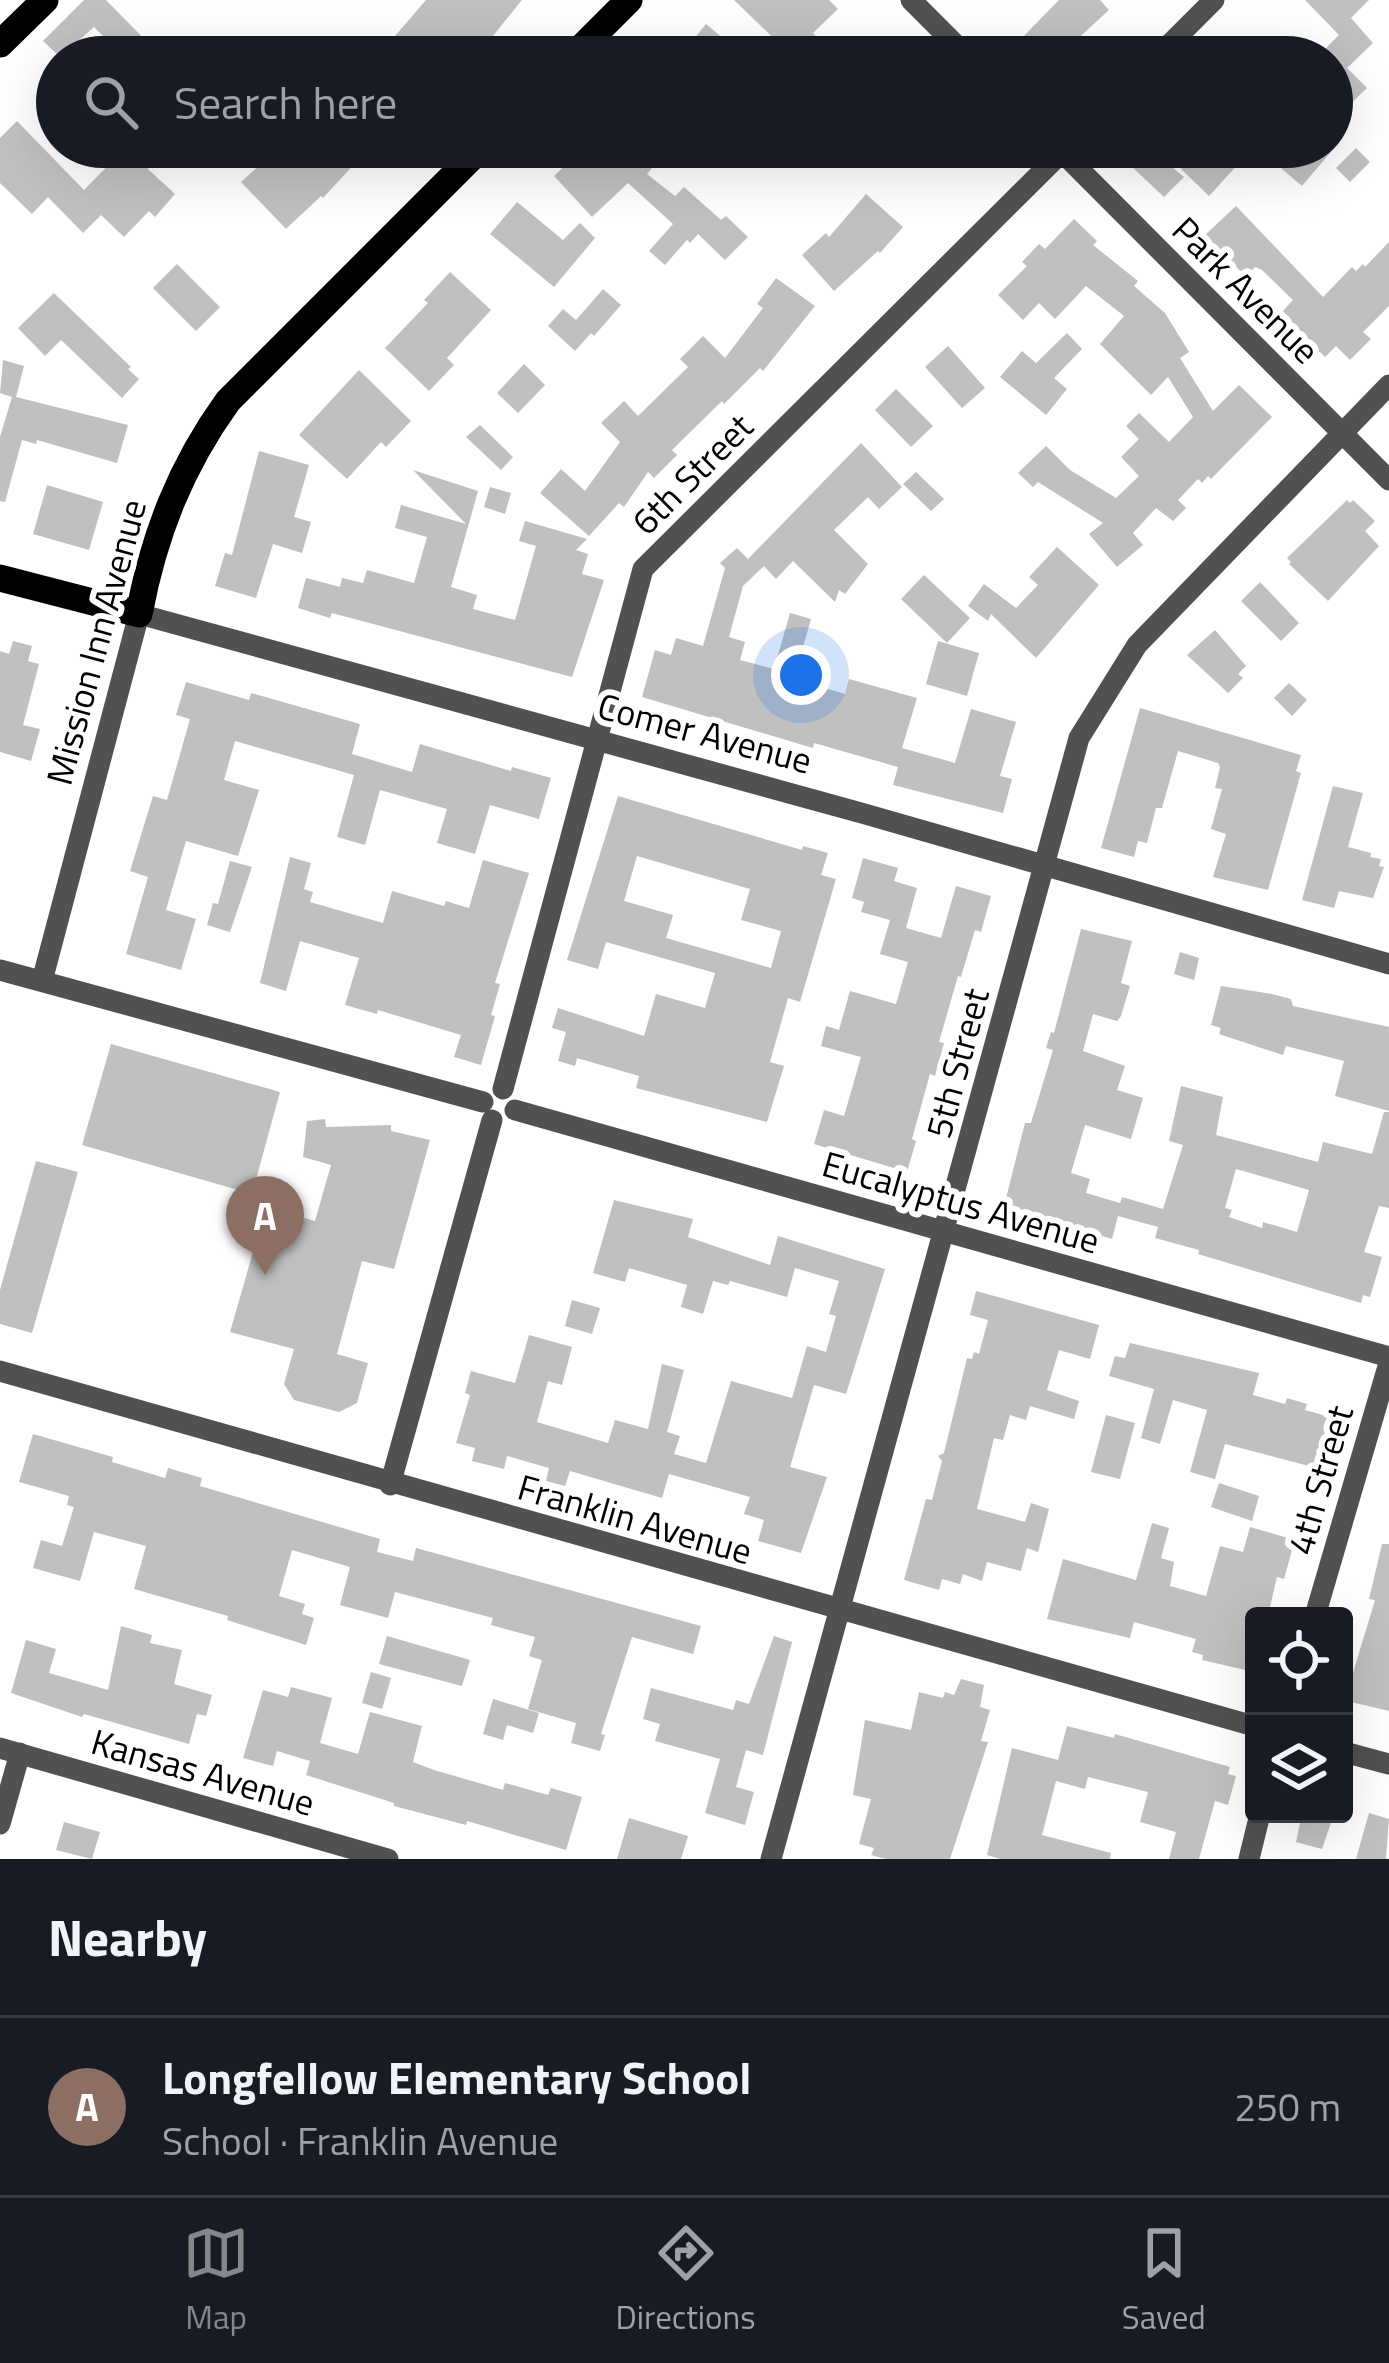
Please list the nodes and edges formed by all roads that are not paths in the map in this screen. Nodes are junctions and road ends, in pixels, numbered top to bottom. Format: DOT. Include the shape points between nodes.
graph roads {
  1 [pos="45,0"];
  2 [pos="629,0"];
  3 [pos="911,0"];
  4 [pos="1214,0"];
  5 [pos="4,31"];
  6 [pos="593,36"];
  7 [pos="947,36"];
  8 [pos="1178,36"];
  9 [pos="461,168"];
  10 [pos="1043,168"];
  11 [pos="1081,168"];
  12 [pos="1389,385"];
  13 [pos="1342,432"];
  14 [pos="1389,480"];
  15 [pos="0,578"];
  16 [pos="139,614"];
  17 [pos="597,741"];
  18 [pos="1043,867"];
  19 [pos="1389,964"];
  20 [pos="0,970"];
  21 [pos="42,981"];
  22 [pos="503,1089"];
  23 [pos="515,1110"];
  24 [pos="487,1111"];
  25 [pos="946,1233"];
  26 [pos="1389,1360"];
  27 [pos="0,1371"];
  28 [pos="389,1484"];
  29 [pos="1318,1607"];
  30 [pos="838,1611"];
  31 [pos="1245,1724"];
  32 [pos="10,1751"];
  33 [pos="1353,1754"];
  34 [pos="1389,1764"];
  35 [pos="1258,1823"];
  36 [pos="0,1824"];
  37 [pos="388,1859"];
  38 [pos="771,1859"];
  39 [pos="1249,1859"];
  1 -- 5 [label="main road"];
  2 -- 6 [label="main road"];
  3 -- 7 [label="street"];
  4 -- 8 [label="street"];
  9 -- 16 [label="main road, Mission Inn Avenue" via="228,400 166,508"];
  10 -- 17 [label="street, 6th Street" via="643,569"];
  11 -- 13 [label="street, Park Avenue"];
  12 -- 13 [label="street, 5th Street"];
  13 -- 14 [label="street, Park Avenue"];
  13 -- 18 [label="street, 5th Street" via="1137,645 1079,738"];
  15 -- 16 [label="main road, Comer Avenue"];
  16 -- 17 [label="street, Comer Avenue"];
  16 -- 21 [label="street, Mission Inn Avenue"];
  17 -- 18 [label="street, Comer Avenue"];
  17 -- 22 [label="street, 6th Street"];
  18 -- 19 [label="street, Comer Avenue"];
  18 -- 25 [label="street, 5th Street"];
  20 -- 21 [label="street"];
  21 -- 24 [label="street"];
  22 -- 23 [label="street"];
  22 -- 24 [label="street" via="488,1092"];
  23 -- 24 [label="street" via="503,1121"];
  23 -- 25 [label="street, Eucalyptus Avenue"];
  24 -- 28 [label="street"];
  25 -- 26 [label="street, Eucalyptus Avenue"];
  25 -- 30 [label="street, 5th Street"];
  26 -- 29 [label="street, 4th Street"];
  27 -- 28 [label="street, Franklin Avenue"];
  28 -- 30 [label="street, Franklin Avenue"];
  30 -- 31 [label="street, Franklin Avenue"];
  30 -- 38 [label="street, 5th Street"];
  32 -- 36 [label="street"];
  32 -- 37 [label="street, Kansas Avenue"];
  33 -- 34 [label="street"];
  35 -- 39 [label="street"];
}
